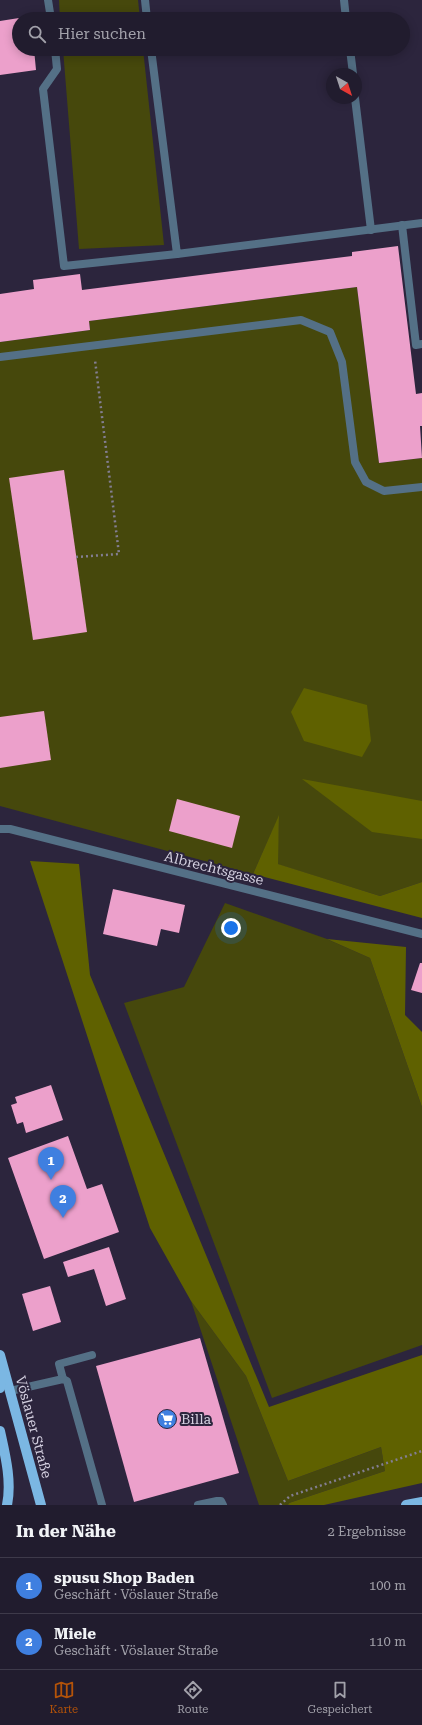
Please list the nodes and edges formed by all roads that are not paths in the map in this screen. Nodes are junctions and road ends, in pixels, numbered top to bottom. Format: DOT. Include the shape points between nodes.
graph roads {
  1 [pos="48,0"];
  2 [pos="145,0"];
  3 [pos="344,0"];
  4 [pos="50,12"];
  5 [pos="146,12"];
  6 [pos="345,12"];
  7 [pos="56,56"];
  8 [pos="152,56"];
  9 [pos="351,56"];
  10 [pos="352,68"];
  11 [pos="357,104"];
  12 [pos="422,223"];
  13 [pos="402,225"];
  14 [pos="371,230"];
  15 [pos="177,254"];
  16 [pos="422,344"];
  17 [pos="0,357"];
  18 [pos="422,487"];
  19 [pos="0,829"];
  20 [pos="422,934"];
  21 [pos="0,1355"];
  22 [pos="92,1355"];
  23 [pos="1,1367"];
  24 [pos="63,1379"];
  25 [pos="0,1388"];
  26 [pos="10,1391"];
  27 [pos="0,1431"];
  28 [pos="422,1502"];
  29 [pos="222,1503"];
  30 [pos="7,1505"];
  31 [pos="41,1505"];
  32 [pos="102,1505"];
  33 [pos="198,1505"];
  34 [pos="406,1505"];
  1 -- 4 [label="street"];
  2 -- 5 [label="street"];
  3 -- 6 [label="street"];
  7 -- 15 [label="street" via="57,69 43,89 64,266"];
  8 -- 15 [label="street"];
  9 -- 10 [label="street"];
  11 -- 14 [label="street"];
  12 -- 13 [label="street"];
  13 -- 14 [label="street"];
  13 -- 16 [label="street" via="416,345"];
  14 -- 15 [label="street"];
  17 -- 18 [label="street" via="301,320 330,332 339,354 355,462 366,482 384,491"];
  19 -- 20 [label="street, Albrechtsgasse" via="10,829"];
  21 -- 23 [label="main road, Vöslauer Straße"];
  22 -- 24 [label="street" via="59,1364"];
  23 -- 25 [label="main road"];
  23 -- 26 [label="main road, Vöslauer Straße"];
  24 -- 26 [label="street"];
  24 -- 32 [label="street" via="67,1381"];
  26 -- 31 [label="main road, Vöslauer Straße"];
  27 -- 30 [label="main road" via="6,1459 9,1495"];
  28 -- 34 [label="main road"];
  29 -- 33 [label="street" via="217,1500"];
}
